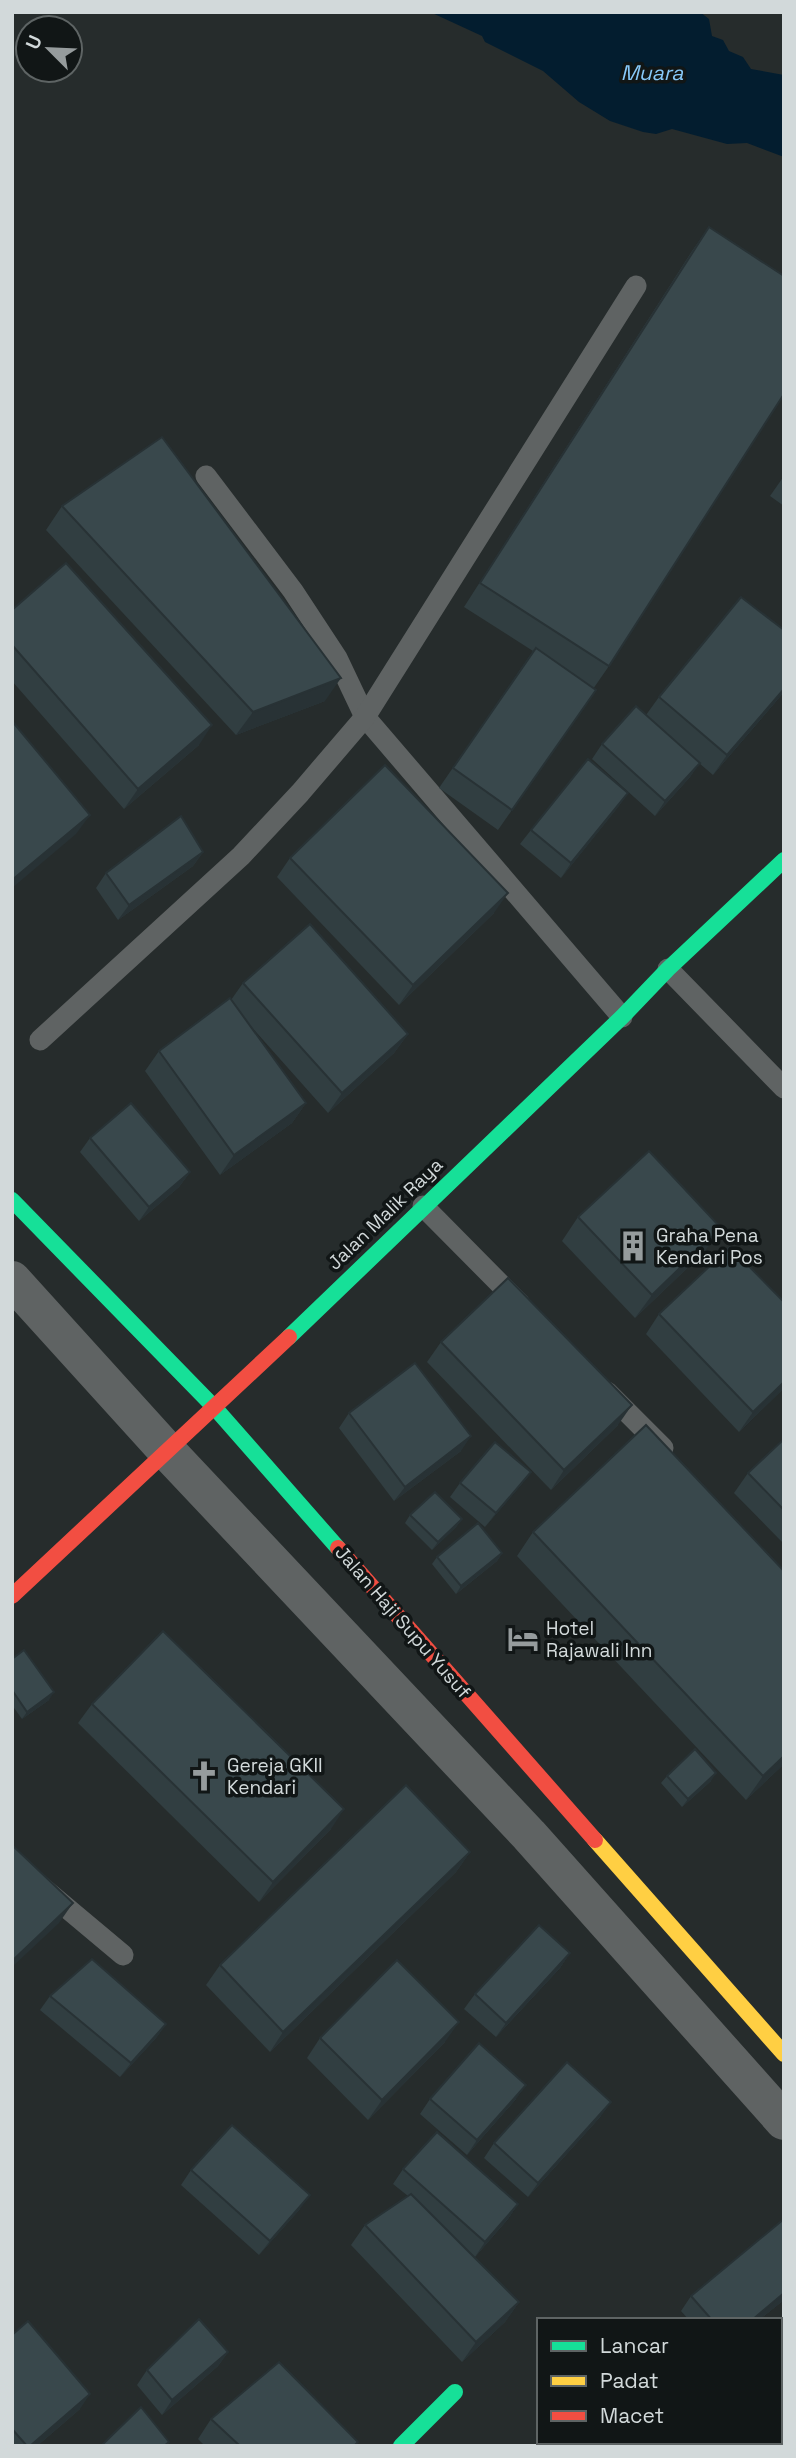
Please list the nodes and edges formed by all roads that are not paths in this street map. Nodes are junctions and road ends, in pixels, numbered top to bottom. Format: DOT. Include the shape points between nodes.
graph roads {
  1 [pos="636,286"];
  2 [pos="206,476"];
  3 [pos="365,717"];
  4 [pos="784,860"];
  5 [pos="668,969"];
  6 [pos="622,1017"];
  7 [pos="40,1040"];
  8 [pos="784,1088"];
  9 [pos="12,1200"];
  10 [pos="423,1206"];
  11 [pos="12,1280"];
  12 [pos="531,1315"];
  13 [pos="589,1374"];
  14 [pos="215,1408"];
  15 [pos="167,1451"];
  16 [pos="677,1463"];
  17 [pos="12,1596"];
  18 [pos="12,1862"];
  19 [pos="123,1955"];
  20 [pos="784,2053"];
  21 [pos="784,2121"];
  22 [pos="455,2392"];
  23 [pos="401,2446"];
  1 -- 3 [label="lane"];
  2 -- 3 [label="lane" via="293,591 337,658"];
  3 -- 6 [label="lane"];
  3 -- 7 [label="lane" via="241,856"];
  4 -- 5 [label="street, Jalan Malik Raya"];
  5 -- 6 [label="street, Jalan Malik Raya"];
  5 -- 8 [label="lane"];
  6 -- 10 [label="street, Jalan Malik Raya"];
  9 -- 14 [label="street, Jalan Haji Supu Yusuf"];
  10 -- 12 [label="lane"];
  10 -- 14 [label="street, Jalan Malik Raya"];
  11 -- 15 [label="street"];
  13 -- 16 [label="lane"];
  14 -- 15 [label="street, Jalan Malik Raya"];
  14 -- 20 [label="street, Jalan Haji Supu Yusuf"];
  15 -- 17 [label="street, Jalan Malik Raya"];
  15 -- 21 [label="street" via="529,1835"];
  18 -- 19 [label="lane"];
  22 -- 23 [label="street"];
}
